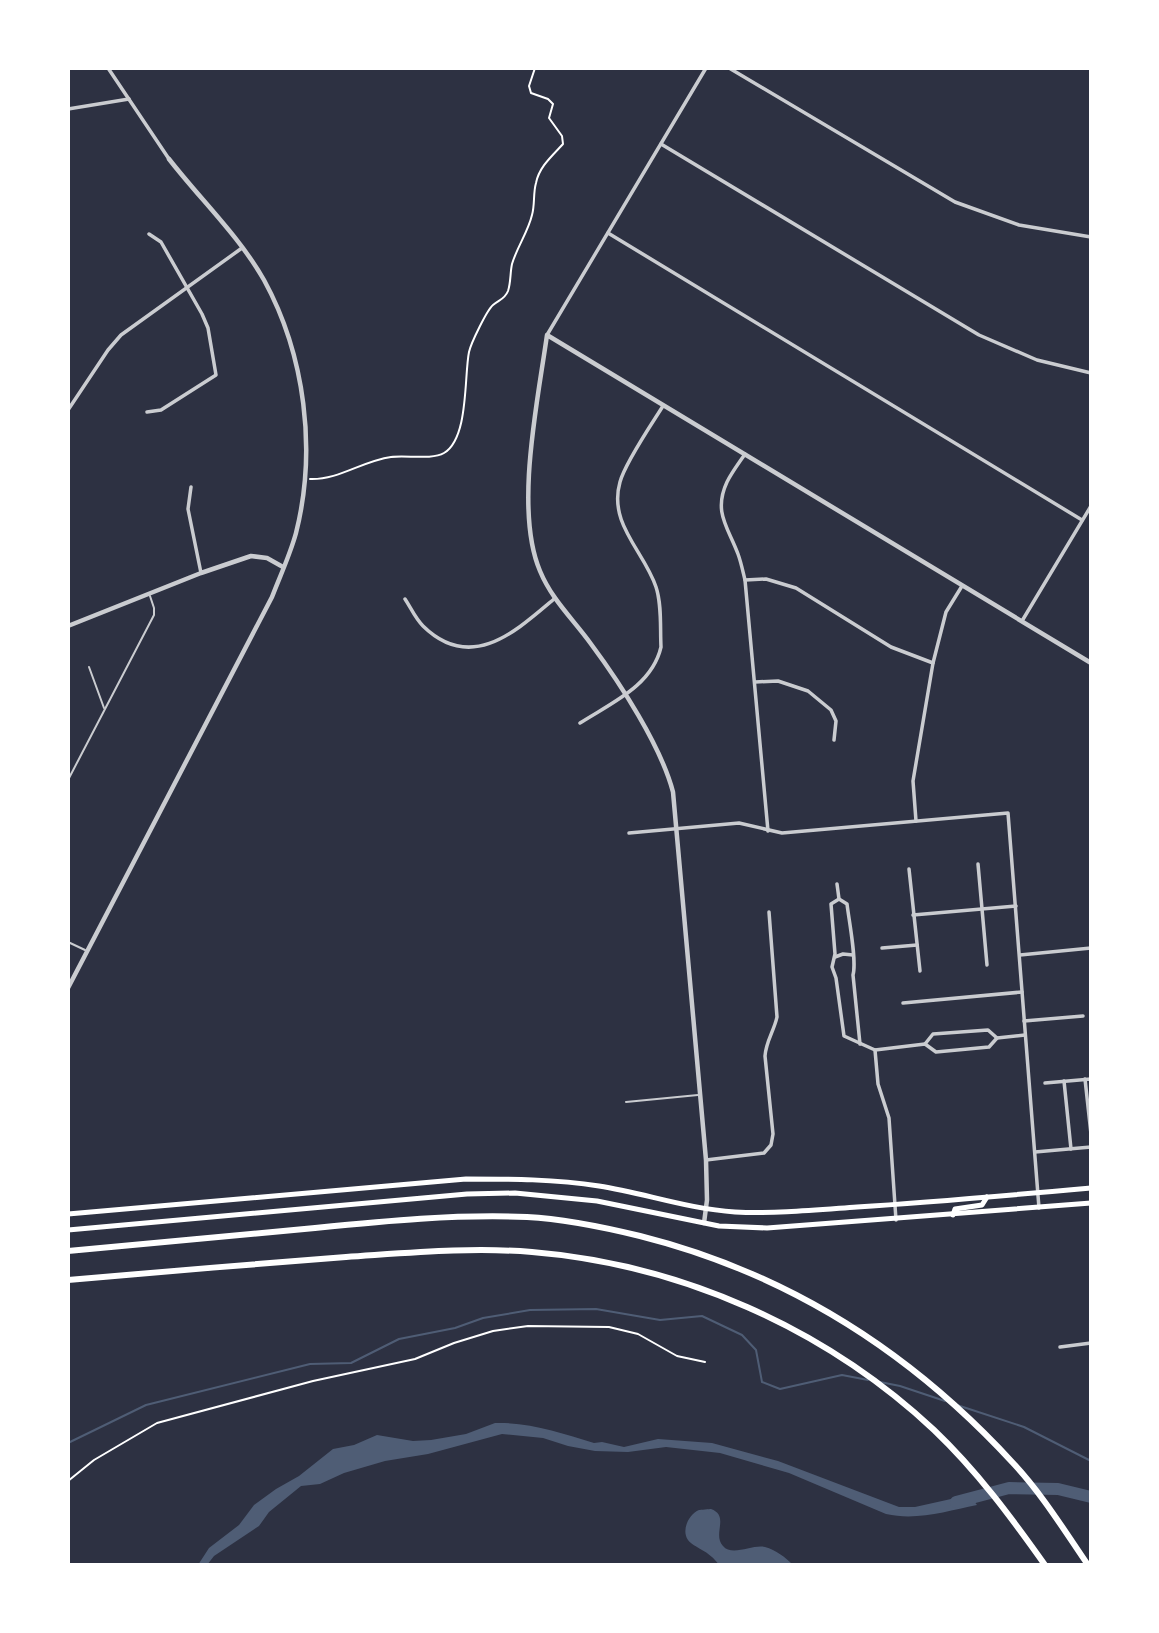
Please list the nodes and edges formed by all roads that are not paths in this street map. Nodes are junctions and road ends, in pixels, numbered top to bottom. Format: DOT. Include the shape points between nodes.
graph roads {
  1 [pos="108,68"];
  2 [pos="706,68"];
  3 [pos="729,68"];
  4 [pos="129,99"];
  5 [pos="68,109"];
  6 [pos="661,144"];
  7 [pos="169,159"];
  8 [pos="608,233"];
  9 [pos="149,234"];
  10 [pos="1091,237"];
  11 [pos="242,248"];
  12 [pos="188,287"];
  13 [pos="547,335"];
  14 [pos="1091,373"];
  15 [pos="663,406"];
  16 [pos="68,410"];
  17 [pos="148,412"];
  18 [pos="745,454"];
  19 [pos="191,487"];
  20 [pos="1091,506"];
  21 [pos="1082,520"];
  22 [pos="283,567"];
  23 [pos="201,573"];
  24 [pos="745,580"];
  25 [pos="962,586"];
  26 [pos="149,595"];
  27 [pos="405,599"];
  28 [pos="554,599"];
  29 [pos="1022,621"];
  30 [pos="68,626"];
  31 [pos="933,663"];
  32 [pos="1091,663"];
  33 [pos="89,667"];
  34 [pos="755,682"];
  35 [pos="624,695"];
  36 [pos="104,708"];
  37 [pos="580,723"];
  38 [pos="834,740"];
  39 [pos="68,768"];
  40 [pos="71,775"];
  41 [pos="68,780"];
  42 [pos="917,822"];
  43 [pos="677,828"];
  44 [pos="768,831"];
  45 [pos="629,833"];
  46 [pos="978,864"];
  47 [pos="909,869"];
  48 [pos="837,884"];
  49 [pos="839,899"];
  50 [pos="1016,906"];
  51 [pos="982,909"];
  52 [pos="769,912"];
  53 [pos="913,915"];
  54 [pos="68,942"];
  55 [pos="917,945"];
  56 [pos="882,948"];
  57 [pos="1091,948"];
  58 [pos="86,950"];
  59 [pos="853,955"];
  60 [pos="1020,955"];
  61 [pos="835,957"];
  62 [pos="987,965"];
  63 [pos="920,971"];
  64 [pos="68,988"];
  65 [pos="1022,992"];
  66 [pos="903,1003"];
  67 [pos="1083,1016"];
  68 [pos="1024,1021"];
  69 [pos="1025,1035"];
  70 [pos="997,1038"];
  71 [pos="858,1043"];
  72 [pos="925,1044"];
  73 [pos="875,1049"];
  74 [pos="1088,1079"];
  75 [pos="1065,1081"];
  76 [pos="1045,1083"];
  77 [pos="699,1095"];
  78 [pos="626,1102"];
  79 [pos="1091,1134"];
  80 [pos="1091,1147"];
  81 [pos="1071,1149"];
  82 [pos="1035,1152"];
  83 [pos="706,1160"];
  84 [pos="1091,1188"];
  85 [pos="1038,1193"];
  86 [pos="987,1197"];
  87 [pos="1091,1203"];
  88 [pos="895,1205"];
  89 [pos="706,1208"];
  90 [pos="1039,1208"];
  91 [pos="68,1214"];
  92 [pos="953,1215"];
  93 [pos="896,1220"];
  94 [pos="704,1223"];
  95 [pos="68,1230"];
  96 [pos="68,1251"];
  97 [pos="68,1280"];
  98 [pos="1091,1343"];
  99 [pos="1060,1347"];
  100 [pos="1045,1565"];
  101 [pos="1088,1565"];
  1 -- 4 [label="street"];
  2 -- 6 [label="street"];
  3 -- 10 [label="street" via="955,202 1019,225"];
  4 -- 5 [label="street"];
  4 -- 7 [label="street"];
  6 -- 8 [label="street"];
  6 -- 14 [label="street" via="979,335 1037,360"];
  7 -- 11 [label="street"];
  8 -- 13 [label="street"];
  8 -- 21 [label="street"];
  9 -- 12 [label="street" via="161,242"];
  11 -- 12 [label="street"];
  11 -- 22 [label="street" via="281,316 295,362 306,436 305,480 295,536"];
  12 -- 16 [label="street" via="121,335"];
  12 -- 17 [label="street" via="208,328 216,374 161,410"];
  13 -- 15 [label="street"];
  13 -- 28 [label="street" via="527,511 535,558"];
  15 -- 18 [label="street"];
  15 -- 35 [label="street" via="620,479 618,510 623,527 657,590 661,647 649,674"];
  18 -- 24 [label="street" via="721,502 724,525"];
  18 -- 25 [label="street"];
  19 -- 23 [label="street" via="188,509"];
  20 -- 21 [label="street"];
  21 -- 29 [label="street"];
  22 -- 23 [label="street" via="251,556"];
  22 -- 58 [label="street" via="272,597"];
  23 -- 26 [label="street"];
  24 -- 31 [label="street" via="766,579 796,588 891,646"];
  24 -- 34 [label="street"];
  25 -- 29 [label="street"];
  25 -- 31 [label="street" via="946,612"];
  26 -- 30 [label="street"];
  26 -- 36 [label="lane" via="154,615"];
  27 -- 28 [label="street" via="413,615 435,635 474,647 506,638"];
  28 -- 35 [label="street" via="591,643"];
  29 -- 32 [label="street"];
  31 -- 42 [label="street" via="913,781"];
  33 -- 36 [label="lane"];
  34 -- 38 [label="street" via="778,681 807,691 831,710 836,721"];
  34 -- 44 [label="street"];
  35 -- 37 [label="street"];
  35 -- 43 [label="street" via="667,772"];
  36 -- 40 [label="lane"];
  39 -- 40 [label="lane"];
  40 -- 41 [label="lane"];
  42 -- 44 [label="street" via="782,834"];
  42 -- 50 [label="street" via="1008,813"];
  43 -- 44 [label="street" via="739,823"];
  43 -- 45 [label="street"];
  43 -- 77 [label="street"];
  46 -- 51 [label="street"];
  47 -- 53 [label="street"];
  48 -- 49 [label="street"];
  49 -- 59 [label="street" via="847,904"];
  49 -- 61 [label="street" via="831,904"];
  50 -- 51 [label="street"];
  50 -- 60 [label="street"];
  51 -- 53 [label="street"];
  51 -- 62 [label="street"];
  52 -- 83 [label="street" via="777,1017 765,1056 771,1145 764,1153"];
  53 -- 55 [label="street"];
  54 -- 58 [label="lane"];
  55 -- 56 [label="street"];
  55 -- 63 [label="street"];
  57 -- 60 [label="street"];
  58 -- 64 [label="street"];
  59 -- 61 [label="street"];
  59 -- 71 [label="street"];
  60 -- 65 [label="street"];
  61 -- 71 [label="street" via="832,967 844,1036"];
  65 -- 66 [label="street"];
  65 -- 68 [label="street"];
  67 -- 68 [label="street"];
  68 -- 69 [label="street"];
  69 -- 70 [label="street"];
  69 -- 82 [label="street"];
  70 -- 72 [label="street" via="989,1047 936,1052"];
  70 -- 72 [label="street" via="988,1030 933,1034"];
  71 -- 73 [label="street"];
  72 -- 73 [label="street"];
  73 -- 88 [label="street" via="878,1084 889,1118"];
  74 -- 75 [label="street"];
  74 -- 79 [label="street"];
  75 -- 76 [label="street"];
  75 -- 81 [label="street"];
  77 -- 78 [label="lane"];
  77 -- 83 [label="street"];
  80 -- 81 [label="street"];
  81 -- 82 [label="street"];
  82 -- 85 [label="street"];
  83 -- 89 [label="street"];
  84 -- 85 [label="main road"];
  85 -- 86 [label="main road"];
  85 -- 90 [label="street"];
  86 -- 88 [label="main road"];
  86 -- 92 [label="main road" via="982,1205 955,1209"];
  87 -- 90 [label="main road"];
  88 -- 89 [label="main road" via="769,1213"];
  88 -- 93 [label="street"];
  89 -- 91 [label="main road" via="600,1186 520,1178"];
  89 -- 94 [label="street"];
  90 -- 92 [label="main road"];
  92 -- 93 [label="main road"];
  93 -- 94 [label="main road" via="767,1228"];
  94 -- 95 [label="main road" via="597,1201 514,1193"];
  96 -- 101 [label="highway" via="465,1216 589,1224 670,1244 759,1275 880,1345 932,1385 1014,1465"];
  97 -- 100 [label="highway" via="452,1250 585,1258 686,1283 761,1313 824,1347 896,1398 971,1468"];
  98 -- 99 [label="street"];
}
